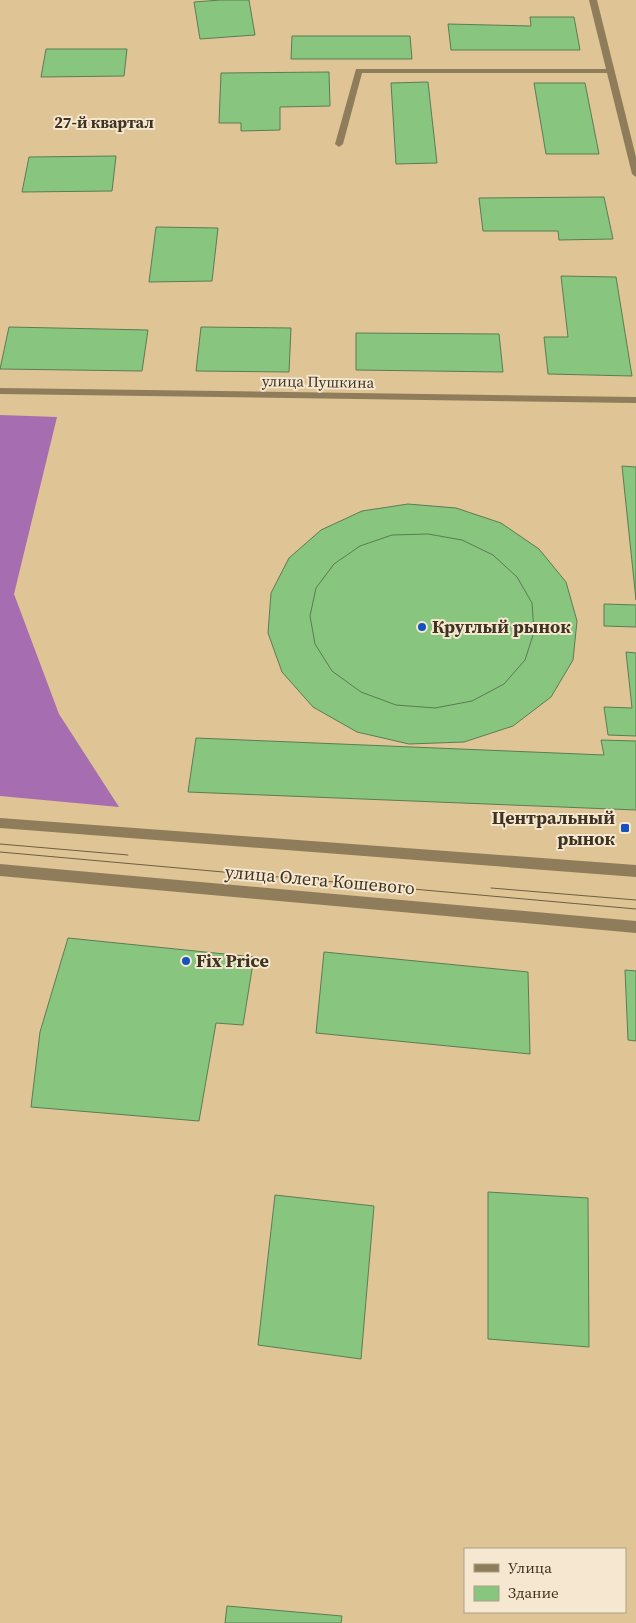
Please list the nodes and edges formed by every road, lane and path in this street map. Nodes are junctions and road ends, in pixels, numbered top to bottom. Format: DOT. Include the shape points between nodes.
graph roads {
  1 [pos="593,0"];
  2 [pos="611,71"];
  3 [pos="339,144"];
  4 [pos="636,174"];
  5 [pos="0,391"];
  6 [pos="636,400"];
  7 [pos="0,822"];
  8 [pos="0,870"];
  9 [pos="636,871"];
  10 [pos="636,927"];
  1 -- 2 [label="street"];
  2 -- 3 [label="street" via="359,70"];
  2 -- 4 [label="street"];
  5 -- 6 [label="street, улица Пушкина"];
  7 -- 9 [label="street, улица Олега Кошевого"];
  8 -- 10 [label="street, улица Олега Кошевого"];
}
